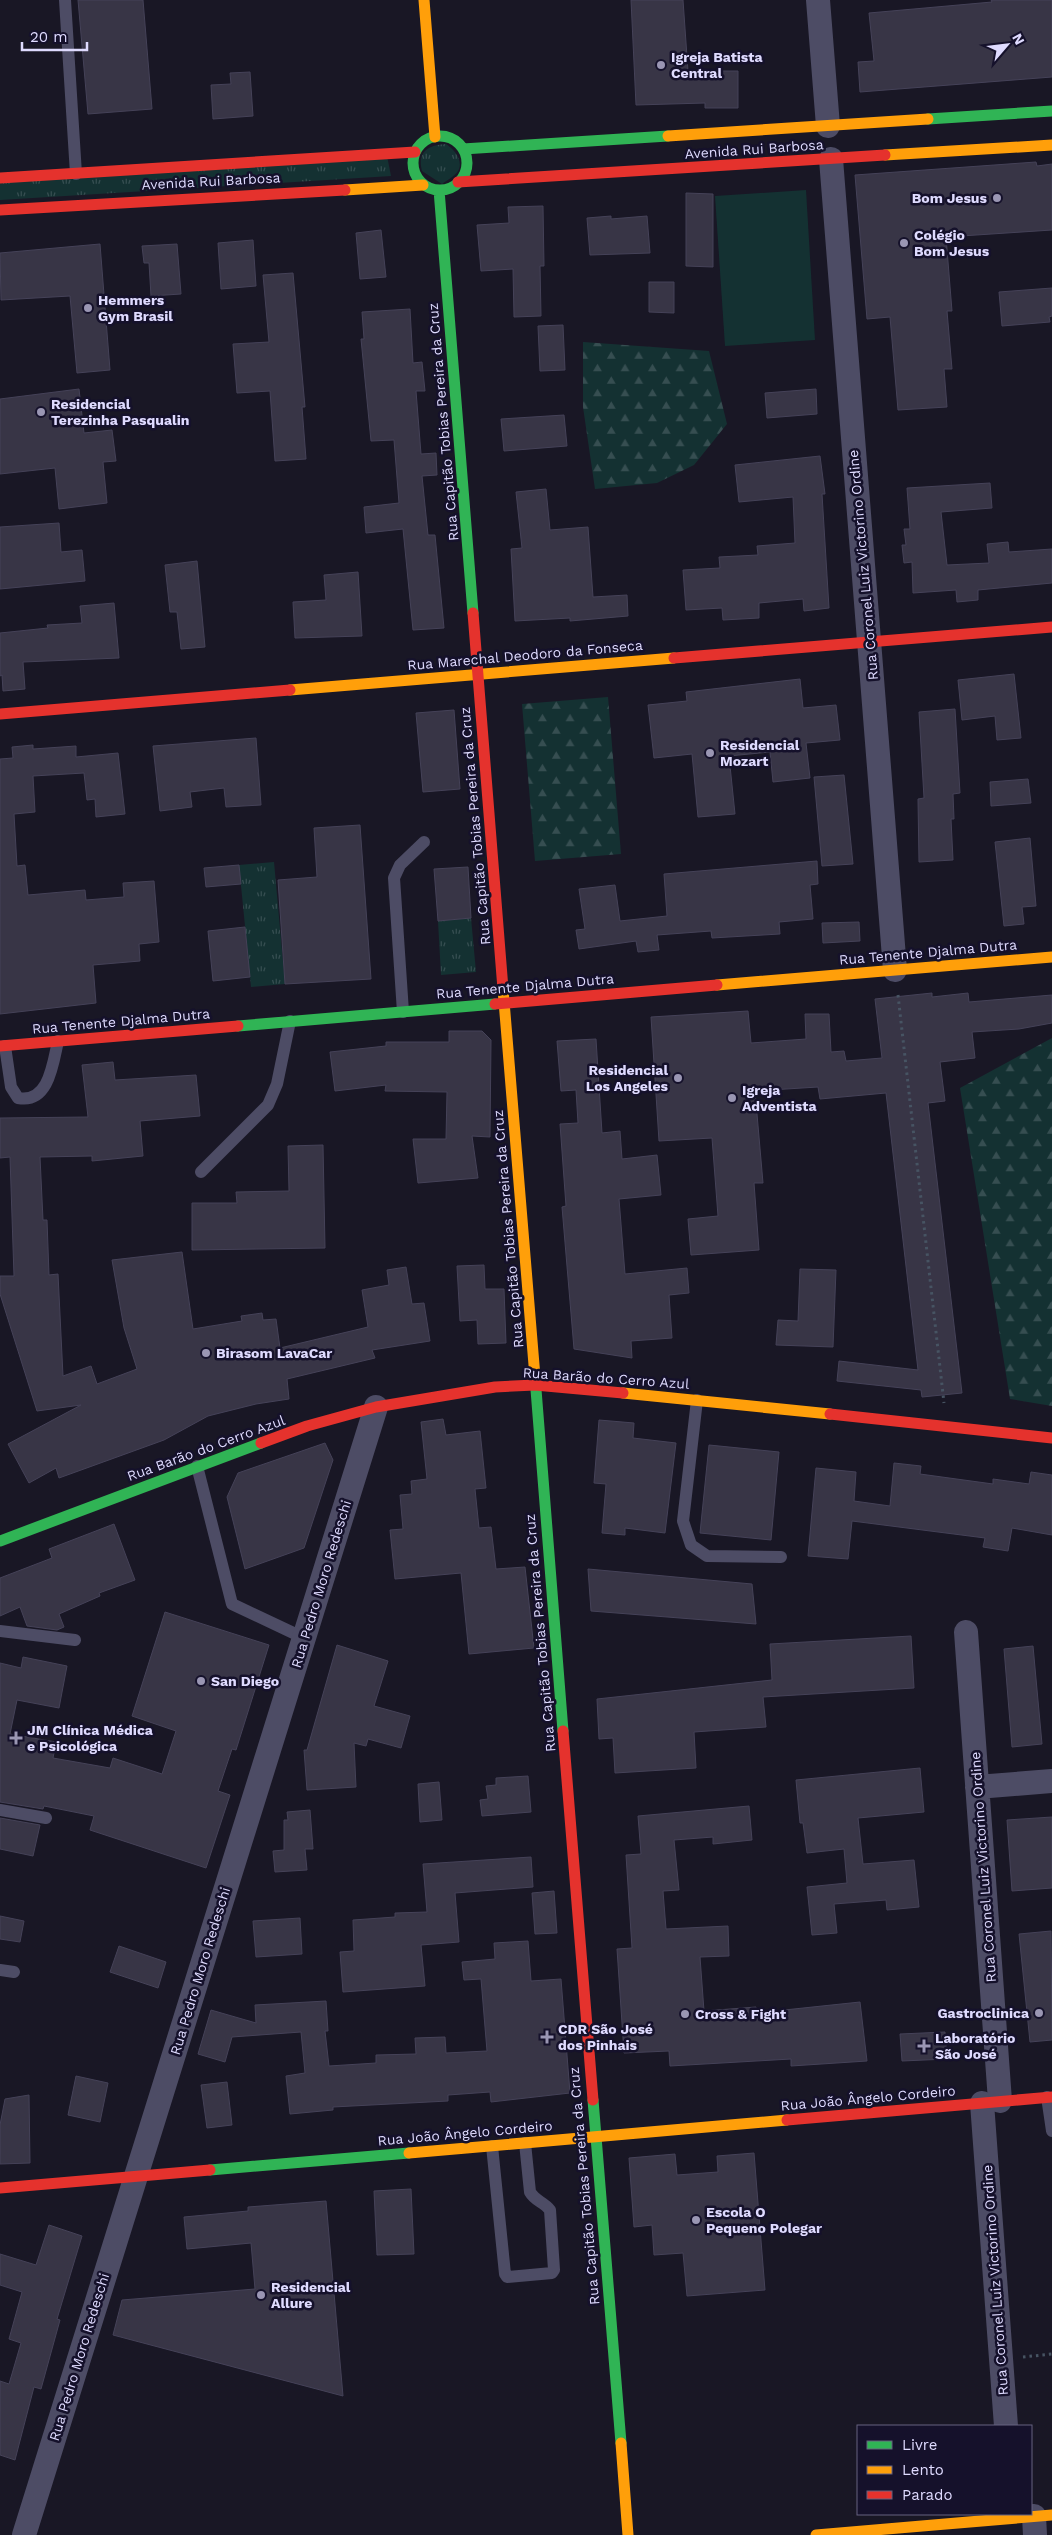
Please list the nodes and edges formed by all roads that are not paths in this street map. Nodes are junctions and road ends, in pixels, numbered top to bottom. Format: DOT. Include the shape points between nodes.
graph roads {
  1 [pos="65,0"];
  2 [pos="424,0"];
  3 [pos="818,0"];
  4 [pos="1052,111"];
  5 [pos="828,126"];
  6 [pos="435,137"];
  7 [pos="1052,146"];
  8 [pos="463,149"];
  9 [pos="415,152"];
  10 [pos="831,159"];
  11 [pos="76,174"];
  12 [pos="0,178"];
  13 [pos="458,182"];
  14 [pos="423,185"];
  15 [pos="439,190"];
  16 [pos="0,210"];
  17 [pos="1052,626"];
  18 [pos="869,642"];
  19 [pos="478,674"];
  20 [pos="0,714"];
  21 [pos="424,842"];
  22 [pos="1052,957"];
  23 [pos="895,970"];
  24 [pos="504,1003"];
  25 [pos="403,1012"];
  26 [pos="290,1021"];
  27 [pos="58,1041"];
  28 [pos="3,1046"];
  29 [pos="201,1172"];
  30 [pos="535,1385"];
  31 [pos="697,1400"];
  32 [pos="376,1407"];
  33 [pos="1052,1438"];
  34 [pos="197,1466"];
  35 [pos="0,1541"];
  36 [pos="781,1557"];
  37 [pos="0,1631"];
  38 [pos="966,1632"];
  39 [pos="304,1638"];
  40 [pos="75,1640"];
  41 [pos="1052,1781"];
  42 [pos="977,1786"];
  43 [pos="0,1810"];
  44 [pos="46,1818"];
  45 [pos="0,1970"];
  46 [pos="14,1972"];
  47 [pos="1049,2097"];
  48 [pos="991,2102"];
  49 [pos="1052,2131"];
  50 [pos="596,2136"];
  51 [pos="525,2143"];
  52 [pos="492,2146"];
  53 [pos="136,2176"];
  54 [pos="0,2188"];
  55 [pos="1006,2425"];
  56 [pos="1029,2520"];
  57 [pos="24,2535"];
  58 [pos="628,2535"];
  59 [pos="816,2535"];
  1 -- 11 [label="lane"];
  2 -- 6 [label="street"];
  3 -- 5 [label="street"];
  4 -- 5 [label="street, Avenida Rui Barbosa"];
  5 -- 8 [label="street, Avenida Rui Barbosa"];
  6 -- 8 [label="street" via="448,138"];
  6 -- 9 [label="street" via="423,142"];
  7 -- 10 [label="street, Avenida Rui Barbosa"];
  8 -- 13 [label="street" via="466,167"];
  9 -- 11 [label="street, Avenida Rui Barbosa"];
  9 -- 14 [label="street" via="414,170"];
  10 -- 13 [label="street, Avenida Rui Barbosa"];
  10 -- 18 [label="street, Rua Coronel Luiz Victorino Ordine"];
  11 -- 12 [label="street, Avenida Rui Barbosa"];
  13 -- 15 [label="street" via="453,187"];
  14 -- 15 [label="street"];
  14 -- 16 [label="street, Avenida Rui Barbosa"];
  15 -- 19 [label="street, Rua Capitão Tobias Pereira da Cruz"];
  17 -- 18 [label="street, Rua Marechal Deodoro da Fonseca"];
  18 -- 19 [label="street, Rua Marechal Deodoro da Fonseca"];
  18 -- 23 [label="street, Rua Coronel Luiz Victorino Ordine"];
  19 -- 20 [label="street, Rua Marechal Deodoro da Fonseca"];
  19 -- 24 [label="street, Rua Capitão Tobias Pereira da Cruz"];
  21 -- 25 [label="lane" via="400,865 394,878"];
  22 -- 23 [label="street, Rua Tenente Djalma Dutra"];
  23 -- 24 [label="street, Rua Tenente Djalma Dutra"];
  24 -- 25 [label="street, Rua Tenente Djalma Dutra"];
  24 -- 30 [label="street, Rua Capitão Tobias Pereira da Cruz"];
  25 -- 26 [label="street, Rua Tenente Djalma Dutra"];
  26 -- 27 [label="street, Rua Tenente Djalma Dutra"];
  26 -- 29 [label="lane" via="277,1084 268,1105"];
  27 -- 28 [label="street, Rua Tenente Djalma Dutra"];
  27 -- 28 [label="lane" via="46,1085 28,1100 18,1098 11,1087"];
  30 -- 31 [label="street, Rua Barão do Cerro Azul"];
  30 -- 32 [label="street, Rua Barão do Cerro Azul" via="495,1387"];
  30 -- 50 [label="street, Rua Capitão Tobias Pereira da Cruz"];
  31 -- 33 [label="street, Rua Barão do Cerro Azul"];
  31 -- 36 [label="lane" via="682,1521 691,1545 707,1556"];
  32 -- 34 [label="street, Rua Barão do Cerro Azul" via="307,1426"];
  32 -- 39 [label="street, Rua Pedro Moro Redeschi"];
  34 -- 35 [label="street, Rua Barão do Cerro Azul"];
  34 -- 39 [label="lane" via="232,1604"];
  37 -- 40 [label="lane"];
  38 -- 42 [label="street, Rua Coronel Luiz Victorino Ordine"];
  39 -- 53 [label="street, Rua Pedro Moro Redeschi"];
  41 -- 42 [label="street"];
  42 -- 48 [label="street, Rua Coronel Luiz Victorino Ordine"];
  43 -- 44 [label="lane"];
  45 -- 46 [label="lane"];
  47 -- 48 [label="street, Rua João Ângelo Cordeiro"];
  47 -- 49 [label="lane"];
  48 -- 50 [label="street, Rua João Ângelo Cordeiro"];
  48 -- 55 [label="street, Rua Coronel Luiz Victorino Ordine"];
  50 -- 51 [label="street, Rua João Ângelo Cordeiro"];
  50 -- 58 [label="street, Rua Capitão Tobias Pereira da Cruz"];
  51 -- 52 [label="street, Rua João Ângelo Cordeiro"];
  51 -- 52 [label="lane" via="530,2192 550,2210 552,2273 508,2277 505,2274"];
  52 -- 53 [label="street, Rua João Ângelo Cordeiro"];
  53 -- 54 [label="street, Rua João Ângelo Cordeiro"];
  53 -- 57 [label="street, Rua Pedro Moro Redeschi"];
  56 -- 59 [label="street"];
}
